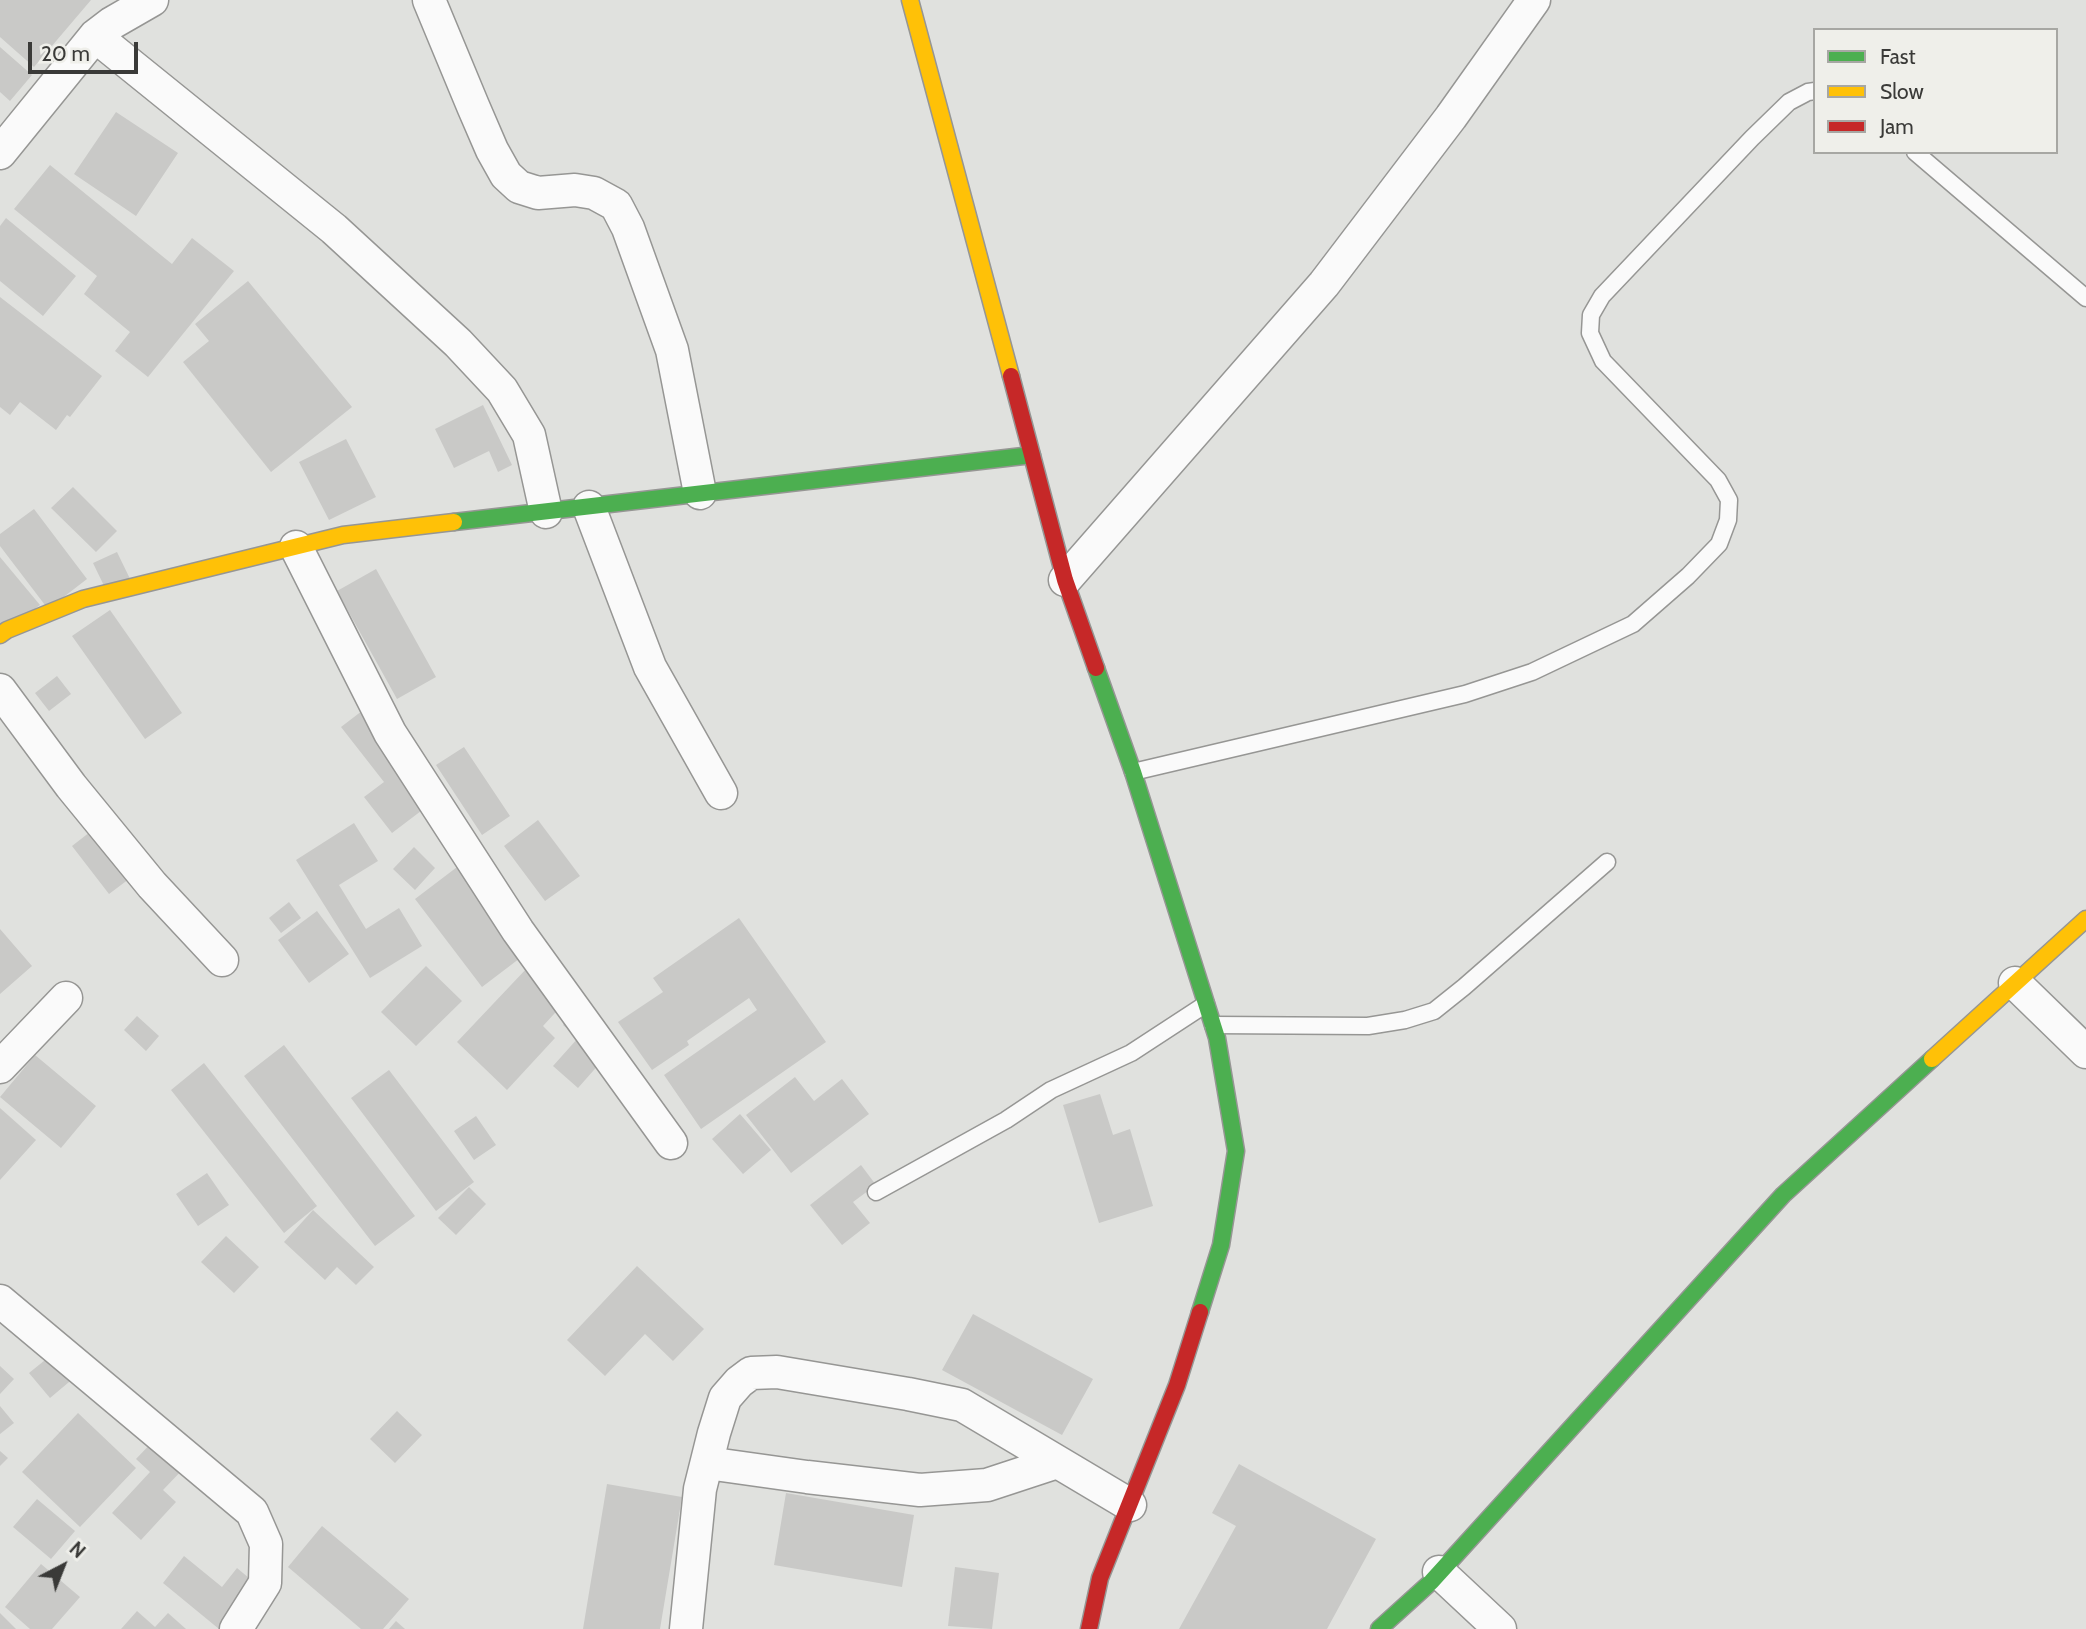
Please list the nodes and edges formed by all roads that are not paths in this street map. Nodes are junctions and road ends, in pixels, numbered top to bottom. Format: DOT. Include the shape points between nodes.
graph roads {
  1 [pos="152,0"];
  2 [pos="429,0"];
  3 [pos="910,0"];
  4 [pos="1534,0"];
  5 [pos="95,36"];
  6 [pos="1813,91"];
  7 [pos="0,153"];
  8 [pos="1916,154"];
  9 [pos="2086,298"];
  10 [pos="1032,455"];
  11 [pos="700,493"];
  12 [pos="589,507"];
  13 [pos="546,512"];
  14 [pos="296,547"];
  15 [pos="1065,580"];
  16 [pos="0,635"];
  17 [pos="0,691"];
  18 [pos="1133,772"];
  19 [pos="721,793"];
  20 [pos="1607,862"];
  21 [pos="2086,919"];
  22 [pos="222,960"];
  23 [pos="2015,983"];
  24 [pos="66,998"];
  25 [pos="1206,1004"];
  26 [pos="1213,1025"];
  27 [pos="2086,1052"];
  28 [pos="0,1066"];
  29 [pos="671,1143"];
  30 [pos="876,1192"];
  31 [pos="0,1301"];
  32 [pos="1057,1462"];
  33 [pos="707,1463"];
  34 [pos="1130,1505"];
  35 [pos="1439,1572"];
  36 [pos="236,1629"];
  37 [pos="686,1629"];
  38 [pos="1089,1629"];
  39 [pos="1380,1629"];
  40 [pos="1500,1629"];
  1 -- 5 [label="street"];
  2 -- 11 [label="street" via="506,175 519,187 538,193 575,190 594,193 616,205 672,350"];
  3 -- 10 [label="street"];
  4 -- 15 [label="street" via="1324,284"];
  5 -- 7 [label="street"];
  5 -- 13 [label="street" via="334,229 458,343 502,390 529,435"];
  6 -- 18 [label="lane" via="1789,102 1752,138 1602,296 1591,316 1590,333 1603,361 1718,480 1728,499 1728,520 1719,544 1688,576 1633,624 1532,672 1465,694"];
  8 -- 9 [label="lane"];
  10 -- 11 [label="street"];
  10 -- 15 [label="street"];
  11 -- 12 [label="street"];
  12 -- 13 [label="street"];
  12 -- 19 [label="street" via="650,667"];
  13 -- 14 [label="street" via="343,535"];
  14 -- 16 [label="street" via="83,599"];
  14 -- 29 [label="street" via="390,733 518,931"];
  15 -- 18 [label="street"];
  17 -- 22 [label="street" via="111,836"];
  18 -- 25 [label="street"];
  20 -- 26 [label="lane" via="1434,1011 1368,1026"];
  21 -- 23 [label="street"];
  23 -- 27 [label="street"];
  23 -- 35 [label="street" via="1783,1195"];
  24 -- 28 [label="street"];
  25 -- 26 [label="street"];
  25 -- 30 [label="lane" via="1131,1054 1051,1090"];
  26 -- 34 [label="street" via="1236,1150 1221,1245 1177,1385"];
  31 -- 36 [label="street" via="252,1512 266,1544 265,1583"];
  32 -- 33 [label="street" via="987,1485 920,1490"];
  32 -- 33 [label="street" via="962,1405 777,1372 751,1373 725,1398"];
  32 -- 34 [label="street"];
  33 -- 37 [label="street"];
  34 -- 38 [label="street" via="1100,1578"];
  35 -- 39 [label="street"];
  35 -- 40 [label="street"];
}
